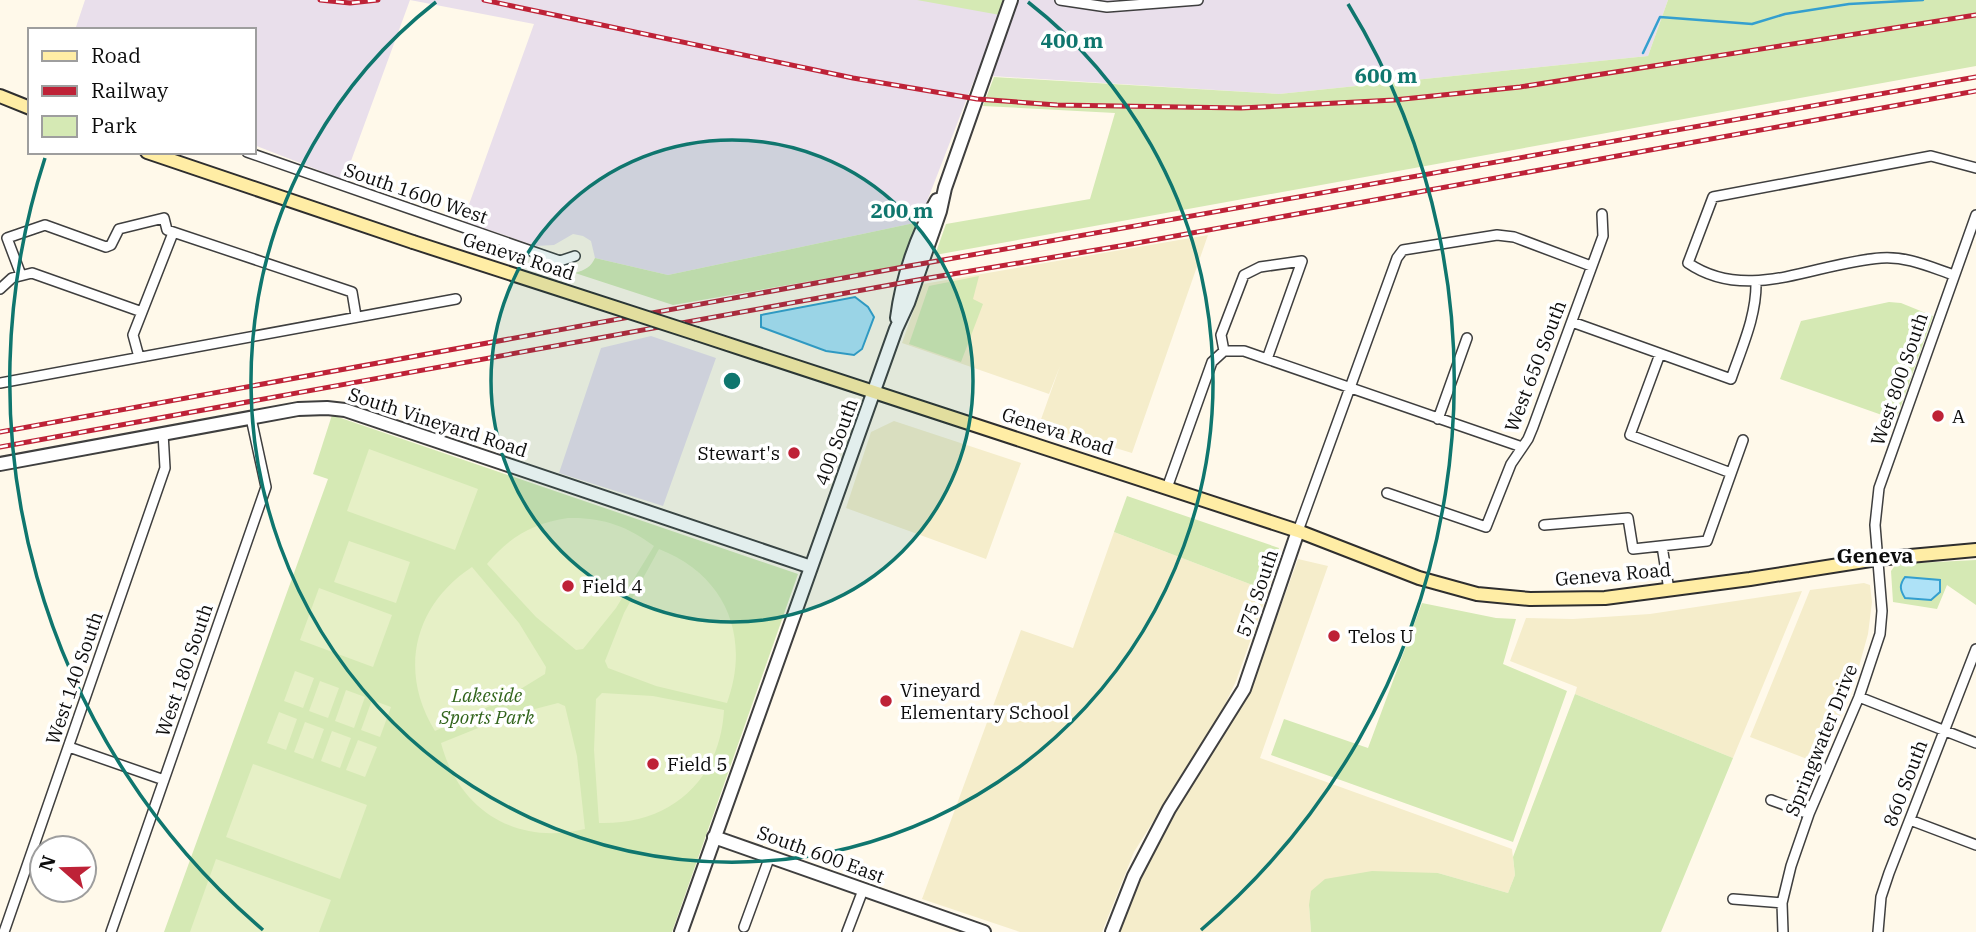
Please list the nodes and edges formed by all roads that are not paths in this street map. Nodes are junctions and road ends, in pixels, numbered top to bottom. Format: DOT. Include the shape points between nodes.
graph roads {
  1 [pos="1011,0"];
  2 [pos="1060,0"];
  3 [pos="1188,0"];
  4 [pos="1198,0"];
  5 [pos="0,96"];
  6 [pos="28,107"];
  7 [pos="253,154"];
  8 [pos="169,156"];
  9 [pos="1976,168"];
  10 [pos="1602,214"];
  11 [pos="1976,215"];
  12 [pos="173,233"];
  13 [pos="575,256"];
  14 [pos="1591,266"];
  15 [pos="21,275"];
  16 [pos="1954,275"];
  17 [pos="1756,281"];
  18 [pos="0,289"];
  19 [pos="456,299"];
  20 [pos="142,312"];
  21 [pos="356,316"];
  22 [pos="1572,322"];
  23 [pos="1467,338"];
  24 [pos="1224,351"];
  25 [pos="1660,354"];
  26 [pos="139,357"];
  27 [pos="1267,359"];
  28 [pos="0,383"];
  29 [pos="1350,389"];
  30 [pos="873,393"];
  31 [pos="251,418"];
  32 [pos="1438,419"];
  33 [pos="163,433"];
  34 [pos="1743,440"];
  35 [pos="1522,447"];
  36 [pos="0,464"];
  37 [pos="1731,473"];
  38 [pos="1167,488"];
  39 [pos="1387,493"];
  40 [pos="1544,525"];
  41 [pos="1298,531"];
  42 [pos="1662,546"];
  43 [pos="1976,550"];
  44 [pos="1877,559"];
  45 [pos="811,567"];
  46 [pos="1669,590"];
  47 [pos="1976,649"];
  48 [pos="1859,697"];
  49 [pos="1944,731"];
  50 [pos="1976,743"];
  51 [pos="69,747"];
  52 [pos="164,780"];
  53 [pos="1771,800"];
  54 [pos="1809,814"];
  55 [pos="1910,820"];
  56 [pos="714,837"];
  57 [pos="1976,845"];
  58 [pos="770,856"];
  59 [pos="863,890"];
  60 [pos="1732,899"];
  61 [pos="1782,903"];
  62 [pos="744,928"];
  63 [pos="958,928"];
  64 [pos="4,932"];
  65 [pos="111,932"];
  66 [pos="681,932"];
  67 [pos="847,932"];
  68 [pos="984,932"];
  69 [pos="1112,932"];
  70 [pos="1783,932"];
  71 [pos="1878,932"];
  1 -- 30 [label="street, 400 South"];
  2 -- 3 [label="street" via="1107,7"];
  3 -- 4 [label="street"];
  5 -- 6 [label="main road"];
  7 -- 13 [label="street, South 1600 West" via="560,261"];
  8 -- 30 [label="main road, Geneva Road, bridge" via="413,242"];
  9 -- 17 [label="street" via="1931,156 1713,197 1688,263 1726,279"];
  10 -- 14 [label="street, West 650 South" via="1603,236"];
  11 -- 16 [label="street, West 800 South"];
  12 -- 15 [label="street" via="167,230 164,218 119,229 106,247 45,225 7,238"];
  12 -- 20 [label="street"];
  12 -- 21 [label="street" via="352,292"];
  14 -- 22 [label="street, West 650 South"];
  14 -- 29 [label="street, 575 South" via="1497,235 1403,250"];
  15 -- 18 [label="street"];
  15 -- 20 [label="street" via="32,273"];
  16 -- 17 [label="street" via="1904,258 1881,258"];
  16 -- 44 [label="street, West 800 South" via="1879,488"];
  17 -- 25 [label="street" via="1751,324 1731,379"];
  19 -- 21 [label="street"];
  20 -- 26 [label="street" via="133,335"];
  21 -- 26 [label="street"];
  22 -- 25 [label="street"];
  22 -- 35 [label="street, West 650 South" via="1534,427"];
  23 -- 32 [label="street"];
  24 -- 27 [label="street" via="1244,351"];
  24 -- 27 [label="street" via="1221,335 1244,275 1260,267 1303,261"];
  24 -- 38 [label="street" via="1212,362"];
  25 -- 37 [label="street" via="1630,435"];
  26 -- 28 [label="street"];
  27 -- 29 [label="street"];
  29 -- 32 [label="street"];
  29 -- 41 [label="street, 575 South"];
  30 -- 38 [label="main road, Geneva Road"];
  30 -- 45 [label="street, 400 South"];
  31 -- 33 [label="street, South Vineyard Road"];
  31 -- 45 [label="street, South Vineyard Road" via="298,409 345,410"];
  31 -- 52 [label="street, West 180 South" via="266,487"];
  32 -- 35 [label="street"];
  33 -- 36 [label="street, South Vineyard Road"];
  33 -- 51 [label="street, West 140 South" via="165,468"];
  34 -- 37 [label="street"];
  35 -- 39 [label="street, West 650 South" via="1486,527"];
  37 -- 42 [label="street" via="1707,541"];
  38 -- 41 [label="main road, Geneva Road"];
  40 -- 42 [label="street" via="1628,518 1633,549"];
  41 -- 46 [label="main road, Geneva Road" via="1419,578 1477,594 1585,600"];
  41 -- 69 [label="street, 575 South" via="1244,689 1168,809"];
  42 -- 46 [label="street"];
  43 -- 44 [label="main road, Geneva Road"];
  44 -- 46 [label="main road, Geneva Road"];
  44 -- 48 [label="street, Springwater Drive" via="1880,634"];
  45 -- 56 [label="street, 400 South"];
  47 -- 49 [label="street, 860 South"];
  48 -- 49 [label="street"];
  48 -- 54 [label="street, Springwater Drive"];
  49 -- 50 [label="street"];
  49 -- 55 [label="street, 860 South"];
  51 -- 52 [label="street"];
  51 -- 64 [label="street, West 140 South"];
  52 -- 65 [label="street, West 180 South"];
  53 -- 54 [label="street"];
  54 -- 61 [label="street, Springwater Drive"];
  55 -- 57 [label="street"];
  55 -- 71 [label="street, 860 South" via="1881,897"];
  56 -- 58 [label="street, South 600 East"];
  56 -- 66 [label="street, 400 South"];
  58 -- 59 [label="street, South 600 East"];
  58 -- 62 [label="street"];
  59 -- 63 [label="street, South 600 East"];
  59 -- 67 [label="street"];
  60 -- 61 [label="street"];
  61 -- 70 [label="street, Springwater Drive"];
  63 -- 68 [label="street, South 600 East"];
}
